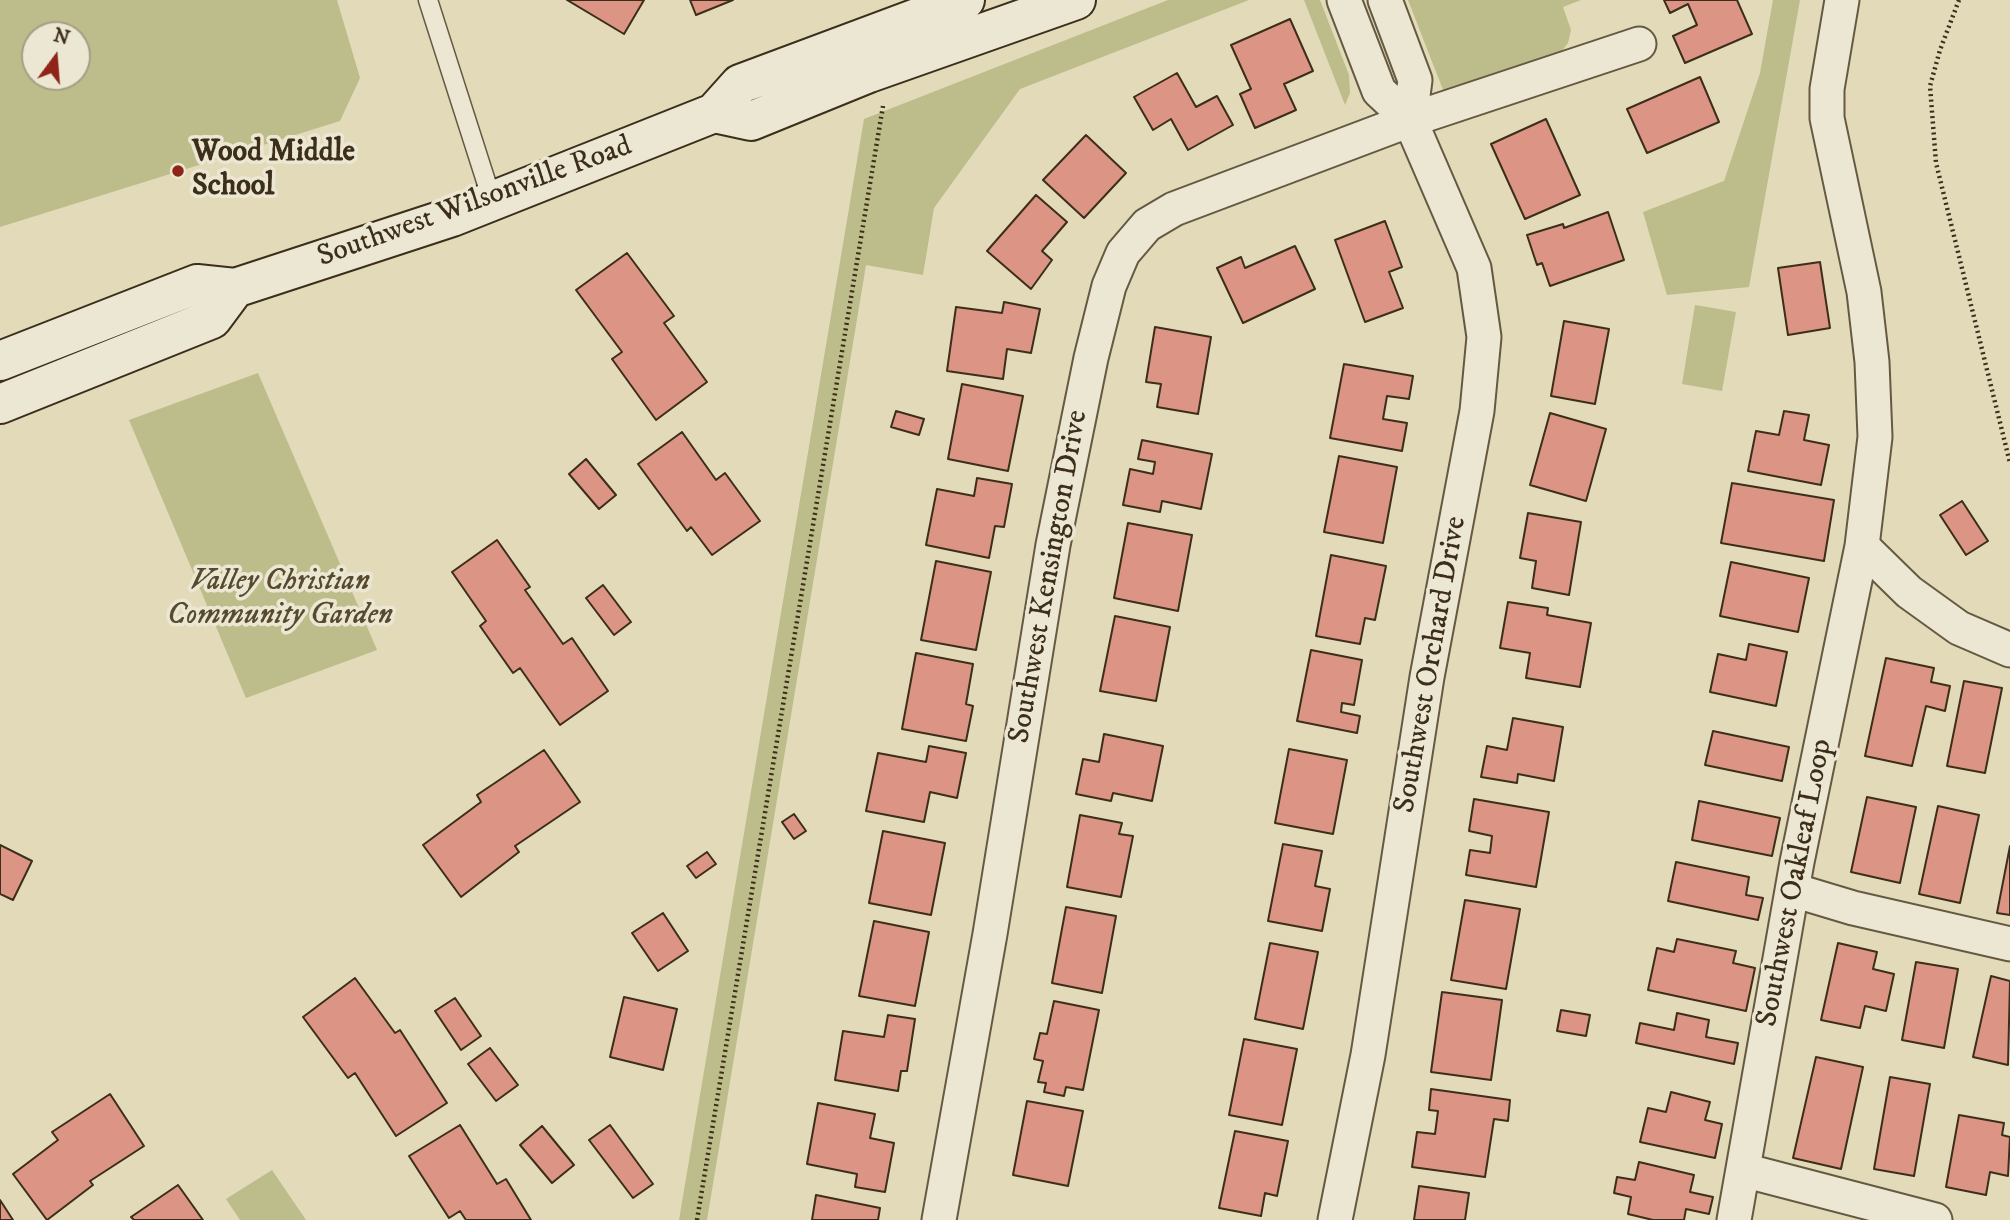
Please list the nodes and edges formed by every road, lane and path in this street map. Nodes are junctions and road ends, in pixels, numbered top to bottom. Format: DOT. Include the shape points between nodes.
graph roads {
  1 [pos="428,0"];
  2 [pos="965,0"];
  3 [pos="1076,0"];
  4 [pos="1344,0"];
  5 [pos="1385,0"];
  6 [pos="1842,0"];
  7 [pos="1959,0"];
  8 [pos="1639,44"];
  9 [pos="884,101"];
  10 [pos="714,113"];
  11 [pos="1410,120"];
  12 [pos="492,200"];
  13 [pos="235,288"];
  14 [pos="0,361"];
  15 [pos="0,404"];
  16 [pos="2010,463"];
  17 [pos="1862,546"];
  18 [pos="2010,650"];
  19 [pos="1793,890"];
  20 [pos="2010,944"];
  21 [pos="1743,1170"];
  22 [pos="697,1220"];
  23 [pos="939,1220"];
  24 [pos="1335,1220"];
  25 [pos="1734,1220"];
  26 [pos="1935,1220"];
  1 -- 12 [label="lane"];
  2 -- 10 [label="main road, Southwest Wilsonville Road" via="740,84"];
  3 -- 10 [label="main road" via="869,73 751,121"];
  4 -- 11 [label="street, Southwest Orchard Drive" via="1379,91"];
  5 -- 11 [label="street" via="1415,80"];
  6 -- 17 [label="street, Southwest Oakleaf Loop" via="1827,89 1827,118 1864,292 1872,362 1875,437"];
  7 -- 16 [label="path" via="1930,86 1936,163"];
  8 -- 11 [label="street, Southwest Kensington Drive"];
  9 -- 22 [label="path"];
  10 -- 12 [label="main road, Southwest Wilsonville Road"];
  11 -- 23 [label="street, Southwest Kensington Drive" via="1174,209 1147,225 1123,253 1109,286 1053,545"];
  11 -- 24 [label="street, Southwest Orchard Drive" via="1474,268 1484,337 1477,411"];
  12 -- 13 [label="main road, Southwest Wilsonville Road"];
  13 -- 14 [label="main road, Southwest Wilsonville Road" via="197,284"];
  13 -- 15 [label="main road" via="212,319"];
  17 -- 18 [label="street" via="1909,592 1959,628"];
  17 -- 19 [label="street, Southwest Oakleaf Loop"];
  19 -- 20 [label="street"];
  19 -- 21 [label="street, Southwest Oakleaf Loop"];
  21 -- 25 [label="street, Southwest Oakleaf Loop"];
  21 -- 26 [label="street"];
}
